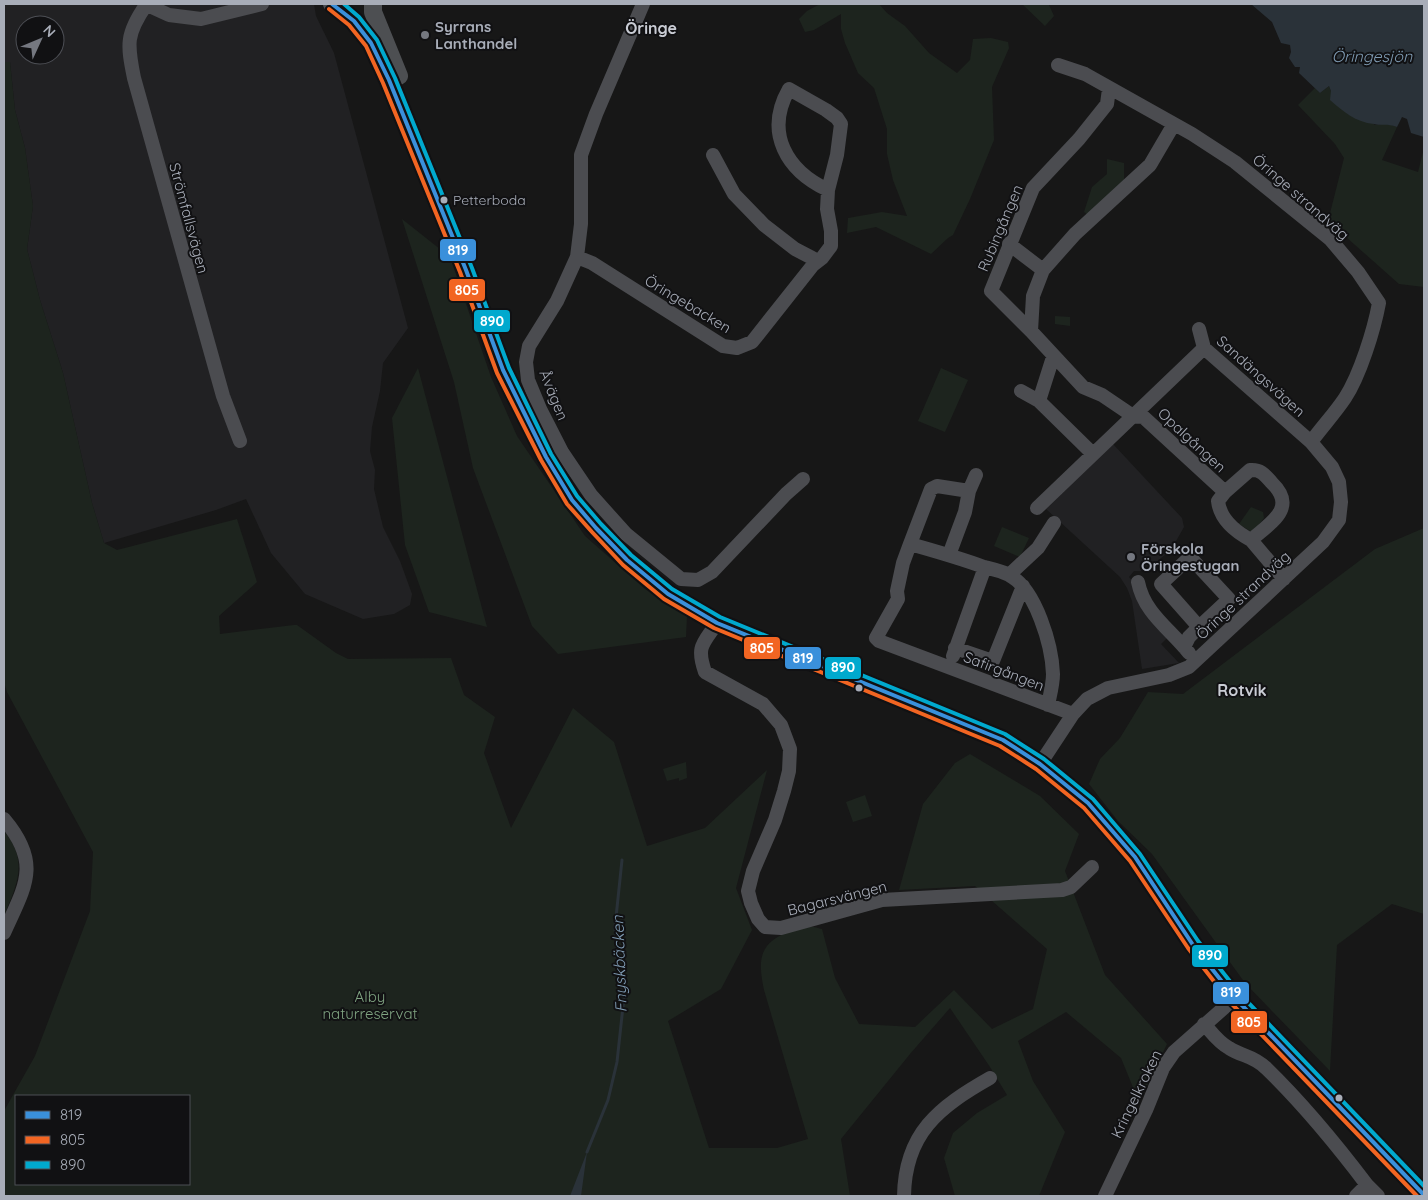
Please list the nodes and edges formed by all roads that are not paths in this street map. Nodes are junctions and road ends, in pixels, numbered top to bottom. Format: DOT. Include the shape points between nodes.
graph roads {
  1 [pos="146,4"];
  2 [pos="262,4"];
  3 [pos="366,4"];
  4 [pos="373,4"];
  5 [pos="643,4"];
  6 [pos="335,6"];
  7 [pos="1058,65"];
  8 [pos="1109,89"];
  9 [pos="1174,124"];
  10 [pos="713,155"];
  11 [pos="828,190"];
  12 [pos="1009,244"];
  13 [pos="577,256"];
  14 [pos="815,263"];
  15 [pos="466,270"];
  16 [pos="1043,270"];
  17 [pos="1199,329"];
  18 [pos="1031,331"];
  19 [pos="1204,348"];
  20 [pos="1053,357"];
  21 [pos="1021,392"];
  22 [pos="1039,401"];
  23 [pos="1138,415"];
  24 [pos="240,442"];
  25 [pos="1311,442"];
  26 [pos="1093,454"];
  27 [pos="976,475"];
  28 [pos="803,479"];
  29 [pos="970,491"];
  30 [pos="1224,492"];
  31 [pos="1037,508"];
  32 [pos="1054,523"];
  33 [pos="1252,540"];
  34 [pos="910,544"];
  35 [pos="949,555"];
  36 [pos="985,567"];
  37 [pos="1009,575"];
  38 [pos="1284,579"];
  39 [pos="1138,582"];
  40 [pos="1022,586"];
  41 [pos="718,623"];
  42 [pos="1199,626"];
  43 [pos="1184,647"];
  44 [pos="955,648"];
  45 [pos="1195,662"];
  46 [pos="949,667"];
  47 [pos="1048,705"];
  48 [pos="1073,714"];
  49 [pos="1040,764"];
  50 [pos="4,820"];
  51 [pos="1092,867"];
  52 [pos="4,933"];
  53 [pos="1235,998"];
  54 [pos="1204,1024"];
  55 [pos="990,1078"];
  56 [pos="1368,1185"];
  57 [pos="1424,1195"];
  58 [pos="904,1196"];
  59 [pos="1106,1196"];
  60 [pos="1356,1196"];
  61 [pos="1378,1196"];
  1 -- 2 [label="street" via="169,16 201,19"];
  1 -- 24 [label="street, Strömfallsvägen" via="130,34 128,53 222,396"];
  3 -- 6 [label="main road" via="357,8"];
  4 -- 15 [label="main road" via="373,12 455,226"];
  5 -- 13 [label="street, Åvägen" via="581,155 581,224"];
  6 -- 15 [label="main road" via="354,21 371,43"];
  7 -- 8 [label="street, Öringe strandväg" via="1085,74"];
  8 -- 9 [label="street, Öringe strandväg"];
  8 -- 12 [label="street, Rubingången" via="1107,104 1033,188"];
  9 -- 16 [label="street" via="1150,166 1075,234"];
  9 -- 25 [label="street, Öringe strandväg" via="1235,162 1330,240 1379,303 1351,387"];
  10 -- 14 [label="street" via="734,194 764,225"];
  11 -- 11 [label="street, Öringebacken" via="841,124 826,110 789,89 780,108 782,145 788,159 800,172"];
  11 -- 14 [label="street, Öringebacken" via="831,246"];
  12 -- 16 [label="street"];
  12 -- 18 [label="street, Rubingången" via="991,291"];
  13 -- 14 [label="street, Öringebacken" via="723,346 737,348 752,342"];
  13 -- 28 [label="street, Åvägen" via="557,301 528,346 528,380 567,460 591,495 626,534 681,579 698,580 712,572"];
  15 -- 41 [label="main road" via="503,370 572,500 627,560 668,594"];
  16 -- 18 [label="street" via="1033,296"];
  17 -- 19 [label="street, Sandängsvägen"];
  18 -- 20 [label="street, Rubingången"];
  19 -- 23 [label="street"];
  19 -- 25 [label="street, Sandängsvägen"];
  20 -- 22 [label="street"];
  20 -- 23 [label="street, Rubingången" via="1083,388"];
  21 -- 22 [label="street"];
  22 -- 26 [label="street"];
  23 -- 26 [label="street"];
  23 -- 30 [label="street, Opalgången"];
  25 -- 38 [label="street, Öringe strandväg" via="1332,467 1339,482 1339,520 1323,542"];
  26 -- 31 [label="street"];
  27 -- 29 [label="street"];
  29 -- 34 [label="street, Safirgången" via="933,487"];
  29 -- 35 [label="street"];
  30 -- 33 [label="street, Opalgången" via="1218,501 1220,512 1242,535"];
  30 -- 33 [label="street, Opalgången" via="1250,470 1258,470 1277,488 1284,503 1282,511"];
  32 -- 37 [label="street" via="1038,548"];
  33 -- 38 [label="street, Opalgången"];
  34 -- 35 [label="street, Safirgången"];
  34 -- 46 [label="street, Safirgången" via="903,563 898,599 876,638"];
  35 -- 36 [label="street, Safirgången"];
  36 -- 37 [label="street, Safirgången"];
  36 -- 44 [label="street, Safirgången"];
  37 -- 40 [label="street, Safirgången"];
  38 -- 45 [label="street, Öringe strandväg"];
  39 -- 43 [label="street, Öringe strandväg" via="1146,606"];
  40 -- 44 [label="street, Safirgången" via="992,662"];
  40 -- 47 [label="street, Safirgången" via="1032,600 1051,658 1053,676"];
  41 -- 49 [label="main road" via="1003,740"];
  41 -- 51 [label="street, Bagarsvängen" via="700,648 704,672 763,704 781,725 790,749 784,791 748,891 758,920 765,927 781,928 882,900 1062,890 1071,887"];
  42 -- 42 [label="street, Öringe strandväg" via="1161,584 1190,557 1228,599"];
  42 -- 43 [label="street, Öringe strandväg"];
  43 -- 45 [label="street, Öringe strandväg"];
  44 -- 46 [label="street, Safirgången"];
  45 -- 48 [label="street, Öringe strandväg" via="1169,675 1103,689 1087,699"];
  46 -- 47 [label="street, Safirgången"];
  47 -- 48 [label="street, Safirgången"];
  48 -- 49 [label="street, Öringe strandväg"];
  49 -- 53 [label="main road" via="1088,803 1135,857 1193,945"];
  50 -- 52 [label="street" via="17,835 26,855 26,884"];
  53 -- 54 [label="street, Kringelkroken"];
  53 -- 57 [label="main road"];
  54 -- 56 [label="street" via="1231,1050 1250,1056 1265,1067 1335,1143"];
  54 -- 59 [label="street, Kringelkroken" via="1174,1052 1164,1068"];
  55 -- 58 [label="street" via="945,1107 918,1137 908,1165"];
  56 -- 60 [label="street"];
  56 -- 61 [label="street"];
}
